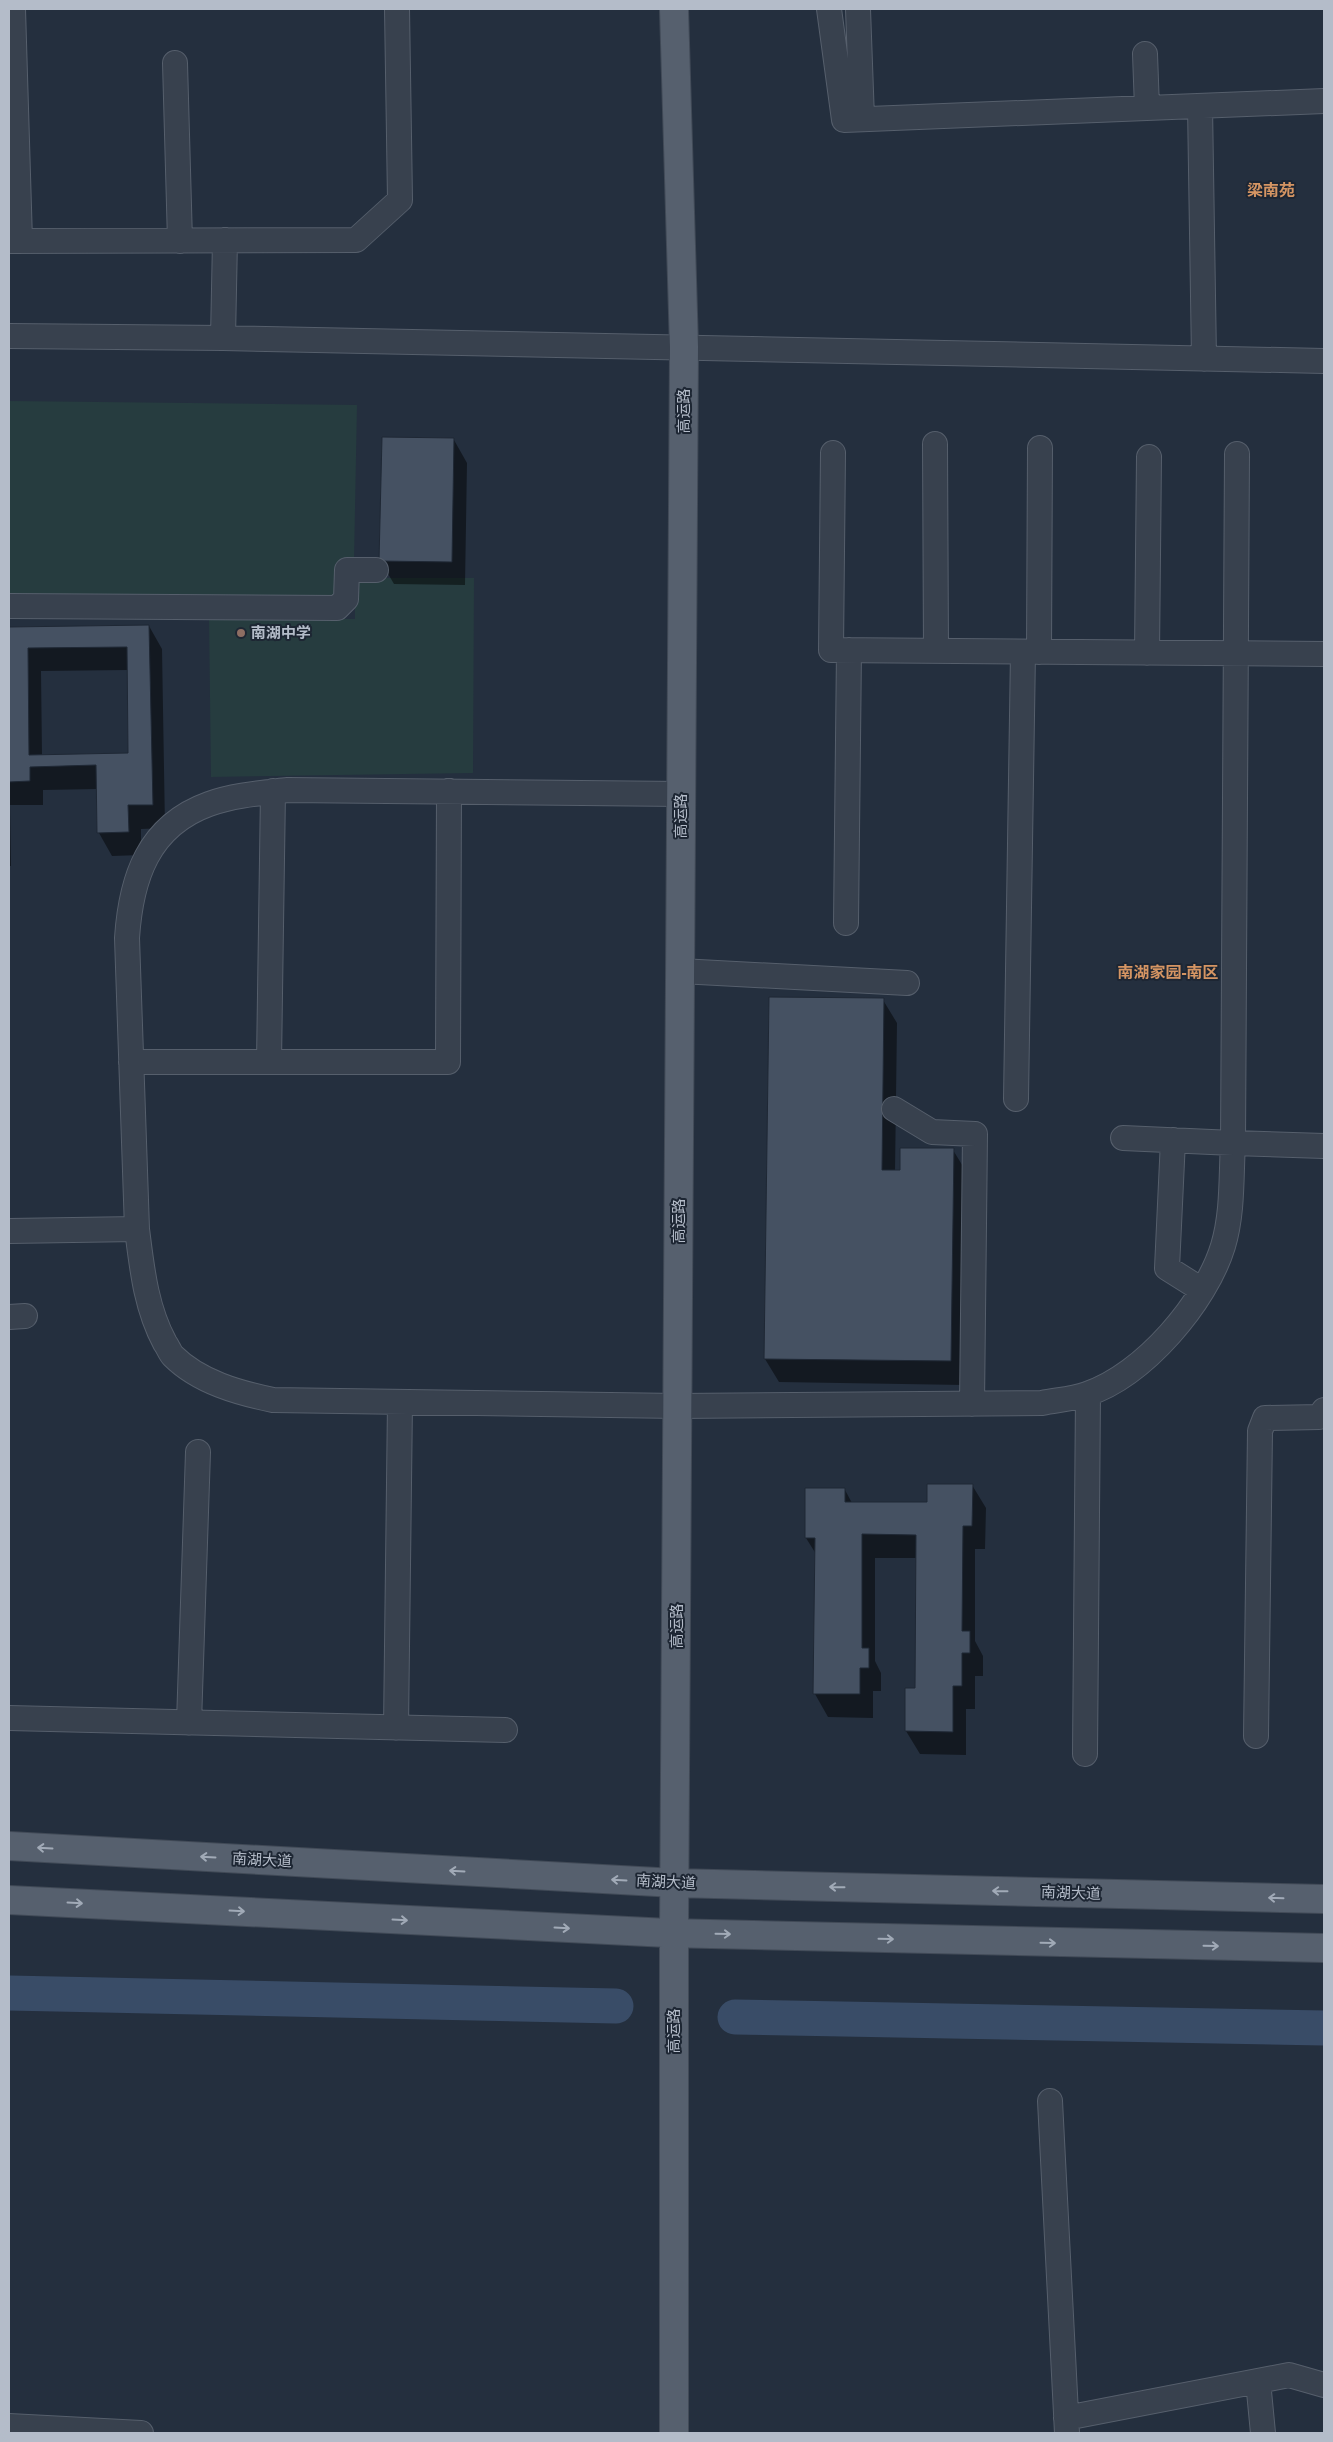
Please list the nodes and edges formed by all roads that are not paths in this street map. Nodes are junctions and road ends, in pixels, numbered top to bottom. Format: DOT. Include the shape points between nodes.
graph roads {
  1 [pos="397,9"];
  2 [pos="668,9"];
  3 [pos="674,9"];
  4 [pos="829,9"];
  5 [pos="858,9"];
  6 [pos="12,24"];
  7 [pos="1145,54"];
  8 [pos="175,63"];
  9 [pos="1324,101"];
  10 [pos="1200,106"];
  11 [pos="1147,108"];
  12 [pos="862,118"];
  13 [pos="225,240"];
  14 [pos="14,241"];
  15 [pos="180,241"];
  16 [pos="9,325"];
  17 [pos="223,333"];
  18 [pos="9,336"];
  19 [pos="679,341"];
  20 [pos="1324,348"];
  21 [pos="1204,352"];
  22 [pos="1324,361"];
  23 [pos="935,444"];
  24 [pos="1040,448"];
  25 [pos="833,453"];
  26 [pos="1237,454"];
  27 [pos="1149,456"];
  28 [pos="376,570"];
  29 [pos="9,606"];
  30 [pos="849,650"];
  31 [pos="936,651"];
  32 [pos="1031,652"];
  33 [pos="1147,653"];
  34 [pos="1236,654"];
  35 [pos="1324,654"];
  36 [pos="449,791"];
  37 [pos="273,792"];
  38 [pos="678,794"];
  39 [pos="846,923"];
  40 [pos="680,971"];
  41 [pos="907,983"];
  42 [pos="131,1062"];
  43 [pos="269,1062"];
  44 [pos="1016,1099"];
  45 [pos="894,1109"];
  46 [pos="1123,1138"];
  47 [pos="1173,1140"];
  48 [pos="1233,1143"];
  49 [pos="1324,1146"];
  50 [pos="137,1229"];
  51 [pos="9,1231"];
  52 [pos="1202,1290"];
  53 [pos="1088,1394"];
  54 [pos="400,1402"];
  55 [pos="972,1404"];
  56 [pos="676,1406"];
  57 [pos="1324,1410"];
  58 [pos="198,1452"];
  59 [pos="9,1718"];
  60 [pos="189,1722"];
  61 [pos="396,1728"];
  62 [pos="505,1730"];
  63 [pos="1256,1736"];
  64 [pos="1085,1754"];
  65 [pos="9,1846"];
  66 [pos="672,1883"];
  67 [pos="9,1900"];
  68 [pos="1324,1900"];
  69 [pos="671,1933"];
  70 [pos="1324,1948"];
  71 [pos="1050,2101"];
  72 [pos="1258,2381"];
  73 [pos="1324,2385"];
  74 [pos="9,2426"];
  75 [pos="1067,2426"];
  76 [pos="141,2433"];
  77 [pos="668,2433"];
  78 [pos="674,2433"];
  79 [pos="1263,2433"];
  1 -- 13 [label="street" via="400,200 356,240"];
  2 -- 19 [label="main road, 高运路"];
  3 -- 19 [label="main road, 高运路"];
  4 -- 12 [label="street" via="844,120"];
  5 -- 12 [label="street"];
  6 -- 14 [label="street"];
  7 -- 11 [label="street"];
  8 -- 15 [label="street"];
  9 -- 10 [label="street"];
  10 -- 11 [label="street"];
  10 -- 21 [label="street"];
  11 -- 12 [label="street"];
  13 -- 15 [label="street"];
  13 -- 17 [label="street"];
  14 -- 15 [label="street"];
  16 -- 17 [label="street"];
  17 -- 18 [label="street"];
  17 -- 19 [label="street"];
  19 -- 21 [label="street"];
  19 -- 38 [label="main road, 高运路"];
  20 -- 21 [label="street"];
  21 -- 22 [label="street"];
  23 -- 31 [label="street"];
  24 -- 32 [label="street"];
  25 -- 30 [label="street" via="831,650"];
  26 -- 34 [label="street"];
  27 -- 33 [label="street"];
  28 -- 29 [label="street" via="347,570 346,599 337,608"];
  30 -- 31 [label="street"];
  30 -- 39 [label="street"];
  31 -- 32 [label="street"];
  32 -- 33 [label="street"];
  32 -- 44 [label="street"];
  33 -- 34 [label="street"];
  34 -- 35 [label="street"];
  34 -- 48 [label="street"];
  36 -- 37 [label="street"];
  36 -- 38 [label="street"];
  36 -- 43 [label="street" via="448,1062"];
  37 -- 42 [label="street" via="209,804 177,820 155,841 138,871 129,906 127,938"];
  37 -- 43 [label="street"];
  38 -- 40 [label="main road, 高运路"];
  38 -- 56 [label="main road, 高运路"];
  40 -- 41 [label="street"];
  40 -- 56 [label="main road, 高运路"];
  42 -- 43 [label="street"];
  42 -- 50 [label="street"];
  45 -- 55 [label="street" via="932,1132 976,1134"];
  46 -- 47 [label="street"];
  47 -- 48 [label="street"];
  47 -- 52 [label="street" via="1167,1268"];
  48 -- 49 [label="street"];
  48 -- 52 [label="street" via="1230,1204 1223,1246"];
  50 -- 51 [label="street"];
  50 -- 54 [label="street" via="144,1285 155,1324 172,1356 202,1377 238,1393 273,1400"];
  52 -- 53 [label="street" via="1170,1336 1130,1372"];
  53 -- 55 [label="street" via="1042,1403"];
  53 -- 64 [label="street"];
  54 -- 56 [label="street"];
  54 -- 61 [label="street"];
  55 -- 56 [label="street"];
  56 -- 66 [label="main road, 高运路"];
  57 -- 63 [label="street" via="1319,1417 1264,1418 1260,1431"];
  58 -- 60 [label="street"];
  59 -- 60 [label="street"];
  60 -- 61 [label="street"];
  61 -- 62 [label="street"];
  66 -- 65 [label="main road, 南湖大道, one-way"];
  68 -- 66 [label="main road, 南湖大道, one-way"];
  66 -- 69 [label="main road, 高运路"];
  67 -- 69 [label="main road, one-way"];
  69 -- 70 [label="main road, one-way"];
  69 -- 77 [label="main road, 高运路"];
  69 -- 78 [label="main road, 高运路"];
  71 -- 75 [label="street"];
  72 -- 73 [label="street" via="1290,2375"];
  72 -- 75 [label="street"];
  72 -- 79 [label="street"];
  74 -- 76 [label="street"];
}
